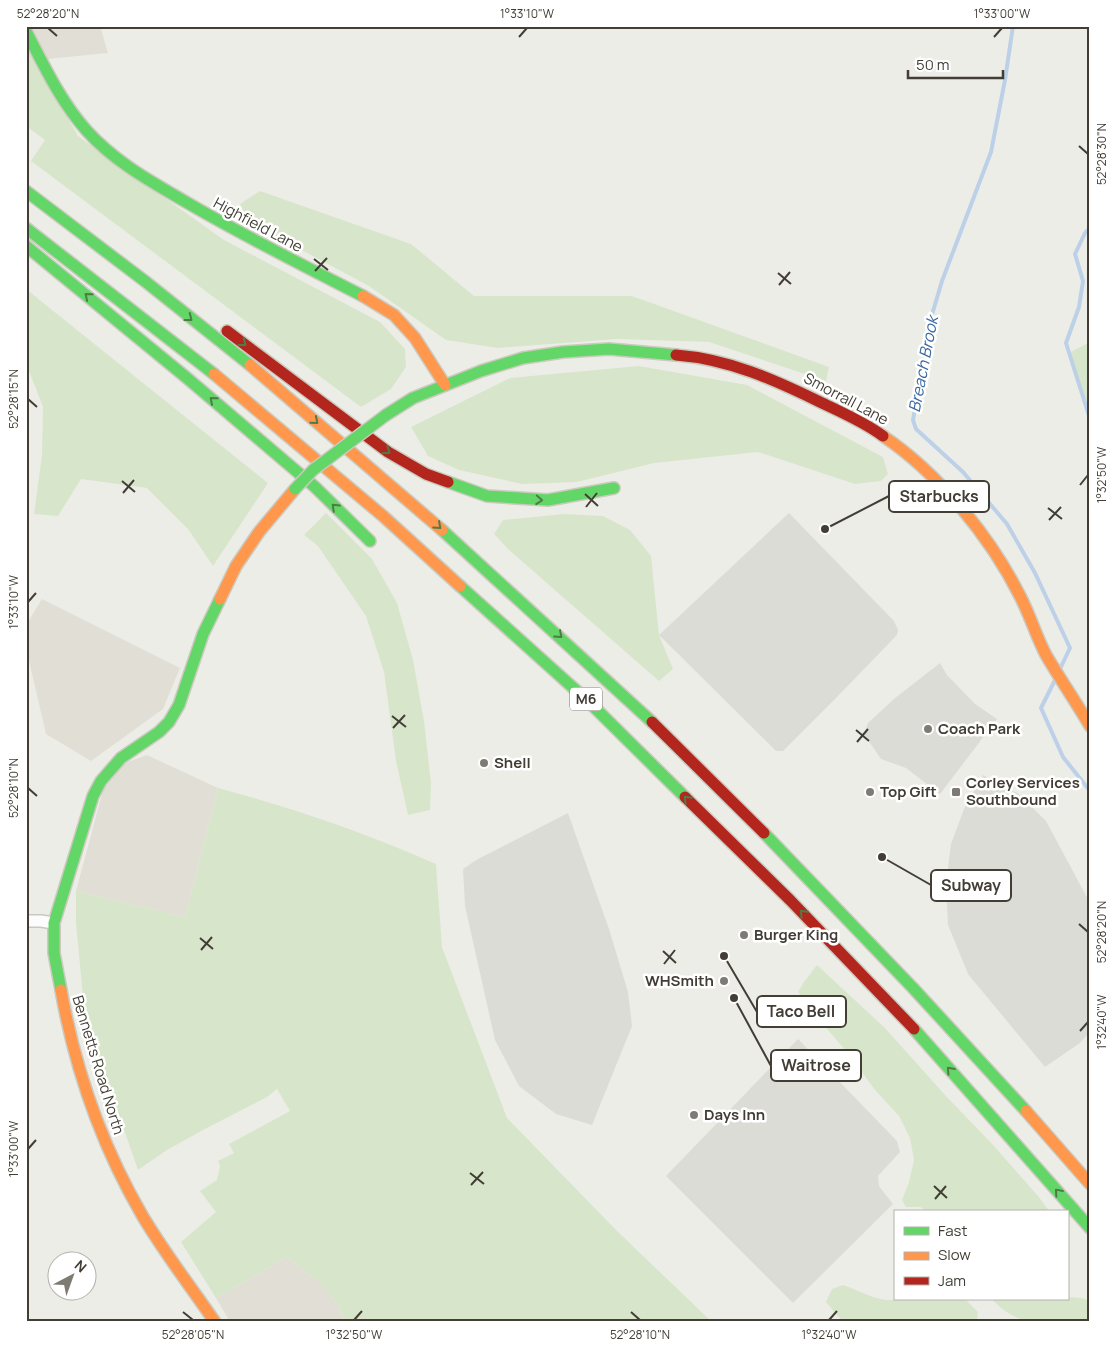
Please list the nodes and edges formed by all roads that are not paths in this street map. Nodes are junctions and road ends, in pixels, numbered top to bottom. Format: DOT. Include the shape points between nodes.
graph roads {
  1 [pos="26,31"];
  2 [pos="26,191"];
  3 [pos="73,226"];
  4 [pos="26,228"];
  5 [pos="26,246"];
  6 [pos="444,385"];
  7 [pos="614,488"];
  8 [pos="370,540"];
  9 [pos="1090,726"];
  10 [pos="26,921"];
  11 [pos="54,923"];
  12 [pos="1090,1184"];
  13 [pos="1090,1228"];
  14 [pos="215,1322"];
  1 -- 6 [label="main road, Highfield Lane" via="72,113 97,142 126,167 204,213 394,315 415,338"];
  2 -- 3 [label="main road, M6"];
  3 -- 7 [label="main road, one-way" via="215,322 388,452 426,474 487,496 548,500"];
  3 -- 12 [label="main road, M6, one-way" via="227,347 394,486 578,652 809,877 1002,1084"];
  13 -- 4 [label="main road, M6, one-way" via="906,1021 790,900 589,702 382,516 212,372"];
  8 -- 5 [label="main road, one-way" via="315,487"];
  6 -- 9 [label="main road, Smorrall Lane" via="524,358 609,348 702,357 771,378 866,424 919,464 949,493 991,547 1020,595 1052,664"];
  6 -- 11 [label="main road, Bennetts Road North, bridge" via="413,398 386,415 313,470 259,532 236,566 203,634 179,705 169,722 121,758 101,781"];
  10 -- 11 [label="street"];
  11 -- 14 [label="main road, Bennetts Road North" via="54,953 60,992 88,1095 108,1150 143,1217"];
}
